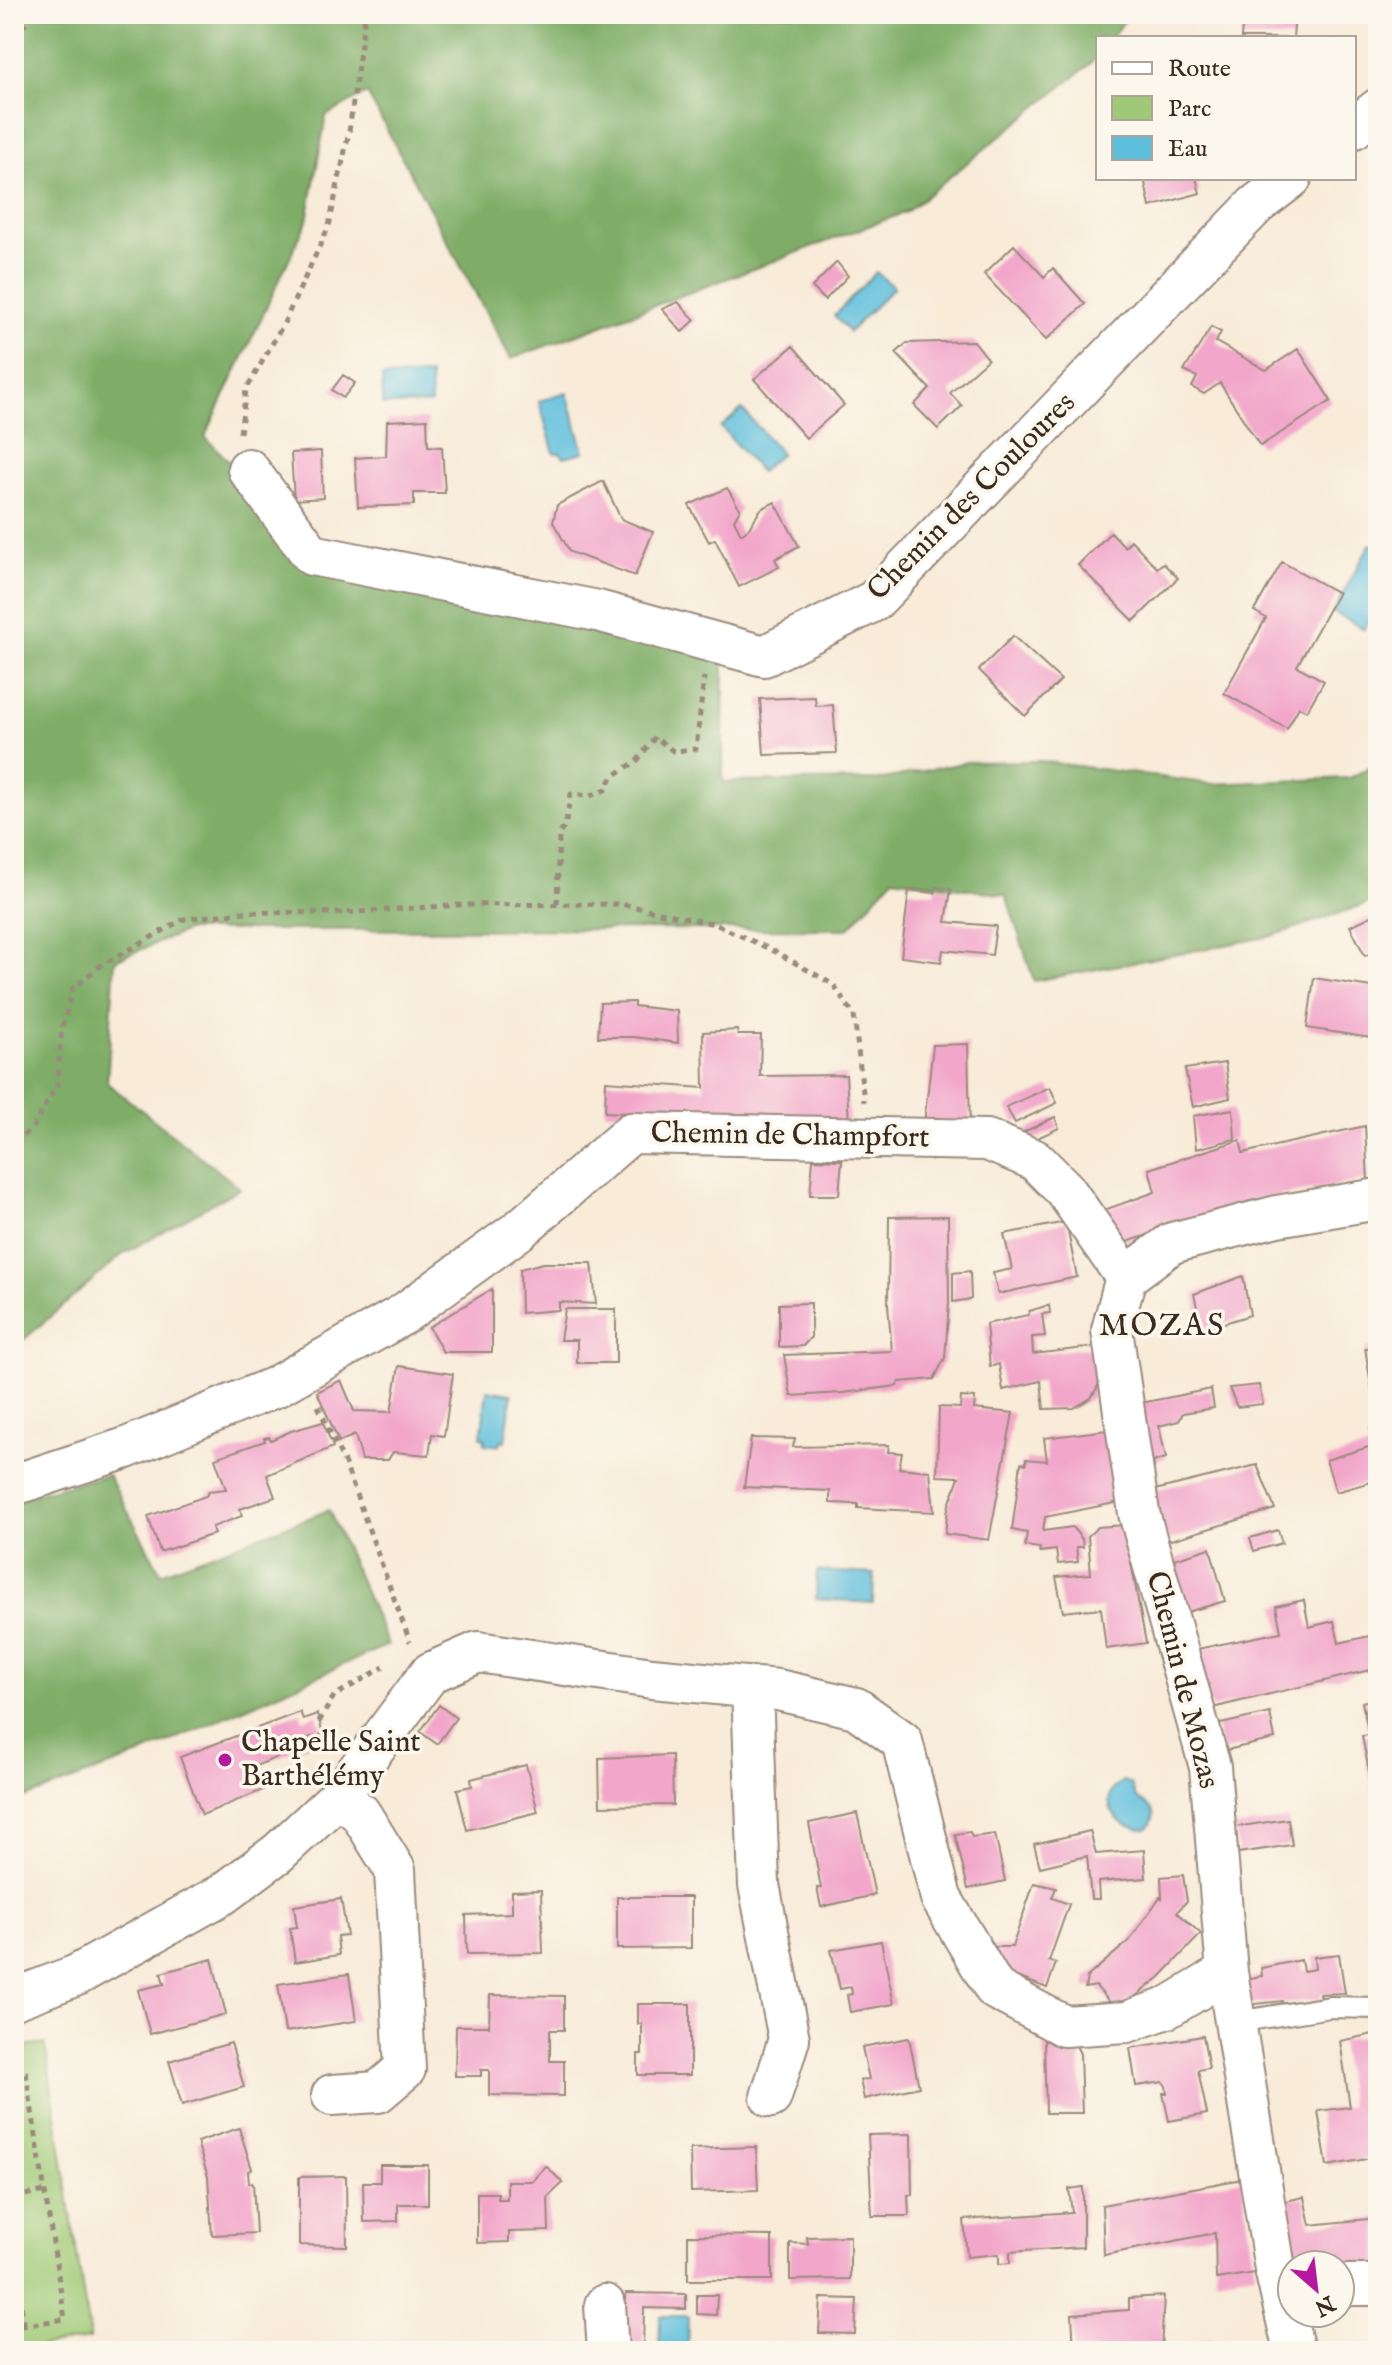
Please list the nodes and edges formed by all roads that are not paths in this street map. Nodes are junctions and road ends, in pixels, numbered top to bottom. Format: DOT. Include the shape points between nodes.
graph roads {
  1 [pos="1378,109"];
  2 [pos="1356,126"];
  3 [pos="1288,180"];
  4 [pos="248,469"];
  5 [pos="1378,1199"];
  6 [pos="1126,1277"];
  7 [pos="14,1485"];
  8 [pos="752,1687"];
  9 [pos="338,1797"];
  10 [pos="1227,1972"];
  11 [pos="14,1999"];
  12 [pos="1378,2008"];
  13 [pos="1236,2022"];
  14 [pos="332,2095"];
  15 [pos="771,2097"];
  16 [pos="1276,2271"];
  17 [pos="1356,2285"];
  18 [pos="1378,2285"];
  19 [pos="605,2305"];
  20 [pos="1291,2329"];
  21 [pos="608,2351"];
  22 [pos="1294,2351"];
  1 -- 2 [label="street"];
  3 -- 4 [label="street, Chemin des Couloures" via="1256,205 874,601 764,656 598,611 312,555"];
  5 -- 6 [label="street" via="1277,1216 1172,1243"];
  6 -- 7 [label="street, Chemin de Champfort" via="1065,1190 1035,1160 987,1140 631,1133 518,1231 390,1322 275,1387 126,1448"];
  6 -- 10 [label="street, Chemin de Mozas" via="1112,1330 1118,1376 1139,1513 1210,1767"];
  8 -- 9 [label="street" via="478,1652 430,1673"];
  8 -- 10 [label="street" via="856,1708 902,1741 941,1898 995,1989 1064,2026 1127,2022 1167,2008"];
  8 -- 15 [label="street" via="759,1885 789,2039"];
  9 -- 11 [label="street" via="278,1853 223,1894 77,1975"];
  9 -- 14 [label="street" via="360,1813 395,1870 405,2069 378,2092"];
  10 -- 13 [label="street, Chemin de Mozas"];
  12 -- 13 [label="lane" via="1330,2007"];
  13 -- 16 [label="street, Chemin de Mozas"];
  17 -- 18 [label="street"];
  19 -- 21 [label="street"];
  20 -- 22 [label="street, Chemin de Mozas"];
}
